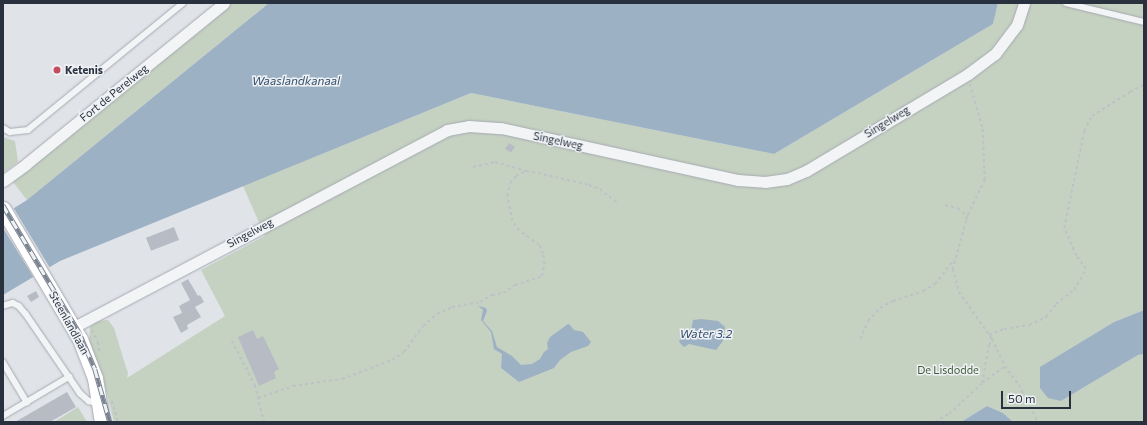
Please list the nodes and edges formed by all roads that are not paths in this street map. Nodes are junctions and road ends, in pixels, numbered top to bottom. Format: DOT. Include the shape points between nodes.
graph roads {
  1 [pos="183,3"];
  2 [pos="224,3"];
  3 [pos="1024,3"];
  4 [pos="1066,3"];
  5 [pos="1144,22"];
  6 [pos="3,128"];
  7 [pos="3,181"];
  8 [pos="4,210"];
  9 [pos="3,306"];
  10 [pos="74,327"];
  11 [pos="3,362"];
  12 [pos="69,377"];
  13 [pos="27,402"];
  14 [pos="100,403"];
  15 [pos="3,416"];
  16 [pos="102,422"];
  1 -- 6 [label="lane" via="28,130 10,132"];
  2 -- 7 [label="street, Fort de Perelweg"];
  3 -- 10 [label="street, Singelweg" via="1017,25 995,54 964,76 806,171 786,179 765,182 738,180 501,128 469,126 448,130"];
  4 -- 5 [label="lane"];
  8 -- 10 [label="main road, Steenlandlaan"];
  9 -- 12 [label="lane" via="12,303 19,306"];
  10 -- 14 [label="main road, Steenlandlaan" via="91,364"];
  11 -- 13 [label="lane"];
  12 -- 13 [label="lane"];
  12 -- 14 [label="lane" via="85,398"];
  13 -- 15 [label="lane"];
  14 -- 16 [label="main road, Steenlandlaan"];
}
